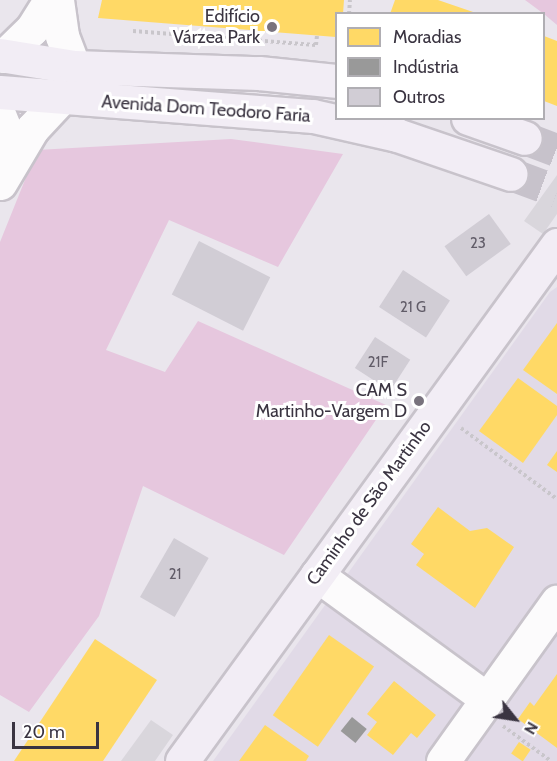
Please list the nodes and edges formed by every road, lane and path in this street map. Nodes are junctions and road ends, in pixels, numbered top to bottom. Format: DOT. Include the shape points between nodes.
graph roads {
  1 [pos="50,0"];
  2 [pos="57,0"];
  3 [pos="133,31"];
  4 [pos="317,36"];
  5 [pos="2,56"];
  6 [pos="74,67"];
  7 [pos="335,81"];
  8 [pos="0,92"];
  9 [pos="60,99"];
  10 [pos="0,117"];
  11 [pos="474,120"];
  12 [pos="525,138"];
  13 [pos="511,174"];
  14 [pos="2,178"];
  15 [pos="557,245"];
  16 [pos="453,422"];
  17 [pos="557,499"];
  18 [pos="317,575"];
  19 [pos="557,603"];
  20 [pos="494,712"];
  21 [pos="182,761"];
  22 [pos="443,761"];
  23 [pos="551,761"];
  1 -- 5 [label="street" via="32,29"];
  2 -- 6 [label="street" via="62,36"];
  3 -- 4 [label="path" via="227,35 316,45"];
  5 -- 6 [label="main road, Avenida Dom Teodoro Faria"];
  6 -- 7 [label="main road, Avenida Dom Teodoro Faria" via="259,72"];
  8 -- 9 [label="main road, Avenida Dom Teodoro Faria"];
  9 -- 13 [label="main road, Avenida Dom Teodoro Faria" via="313,116 397,135"];
  9 -- 14 [label="street" via="32,129"];
  10 -- 14 [label="street" via="4,127"];
  11 -- 12 [label="main road"];
  15 -- 18 [label="main road, Caminho de São Martinho"];
  16 -- 17 [label="path"];
  18 -- 20 [label="street"];
  18 -- 21 [label="main road, Caminho de São Martinho"];
  19 -- 20 [label="street"];
  20 -- 22 [label="street"];
  20 -- 23 [label="path"];
}
